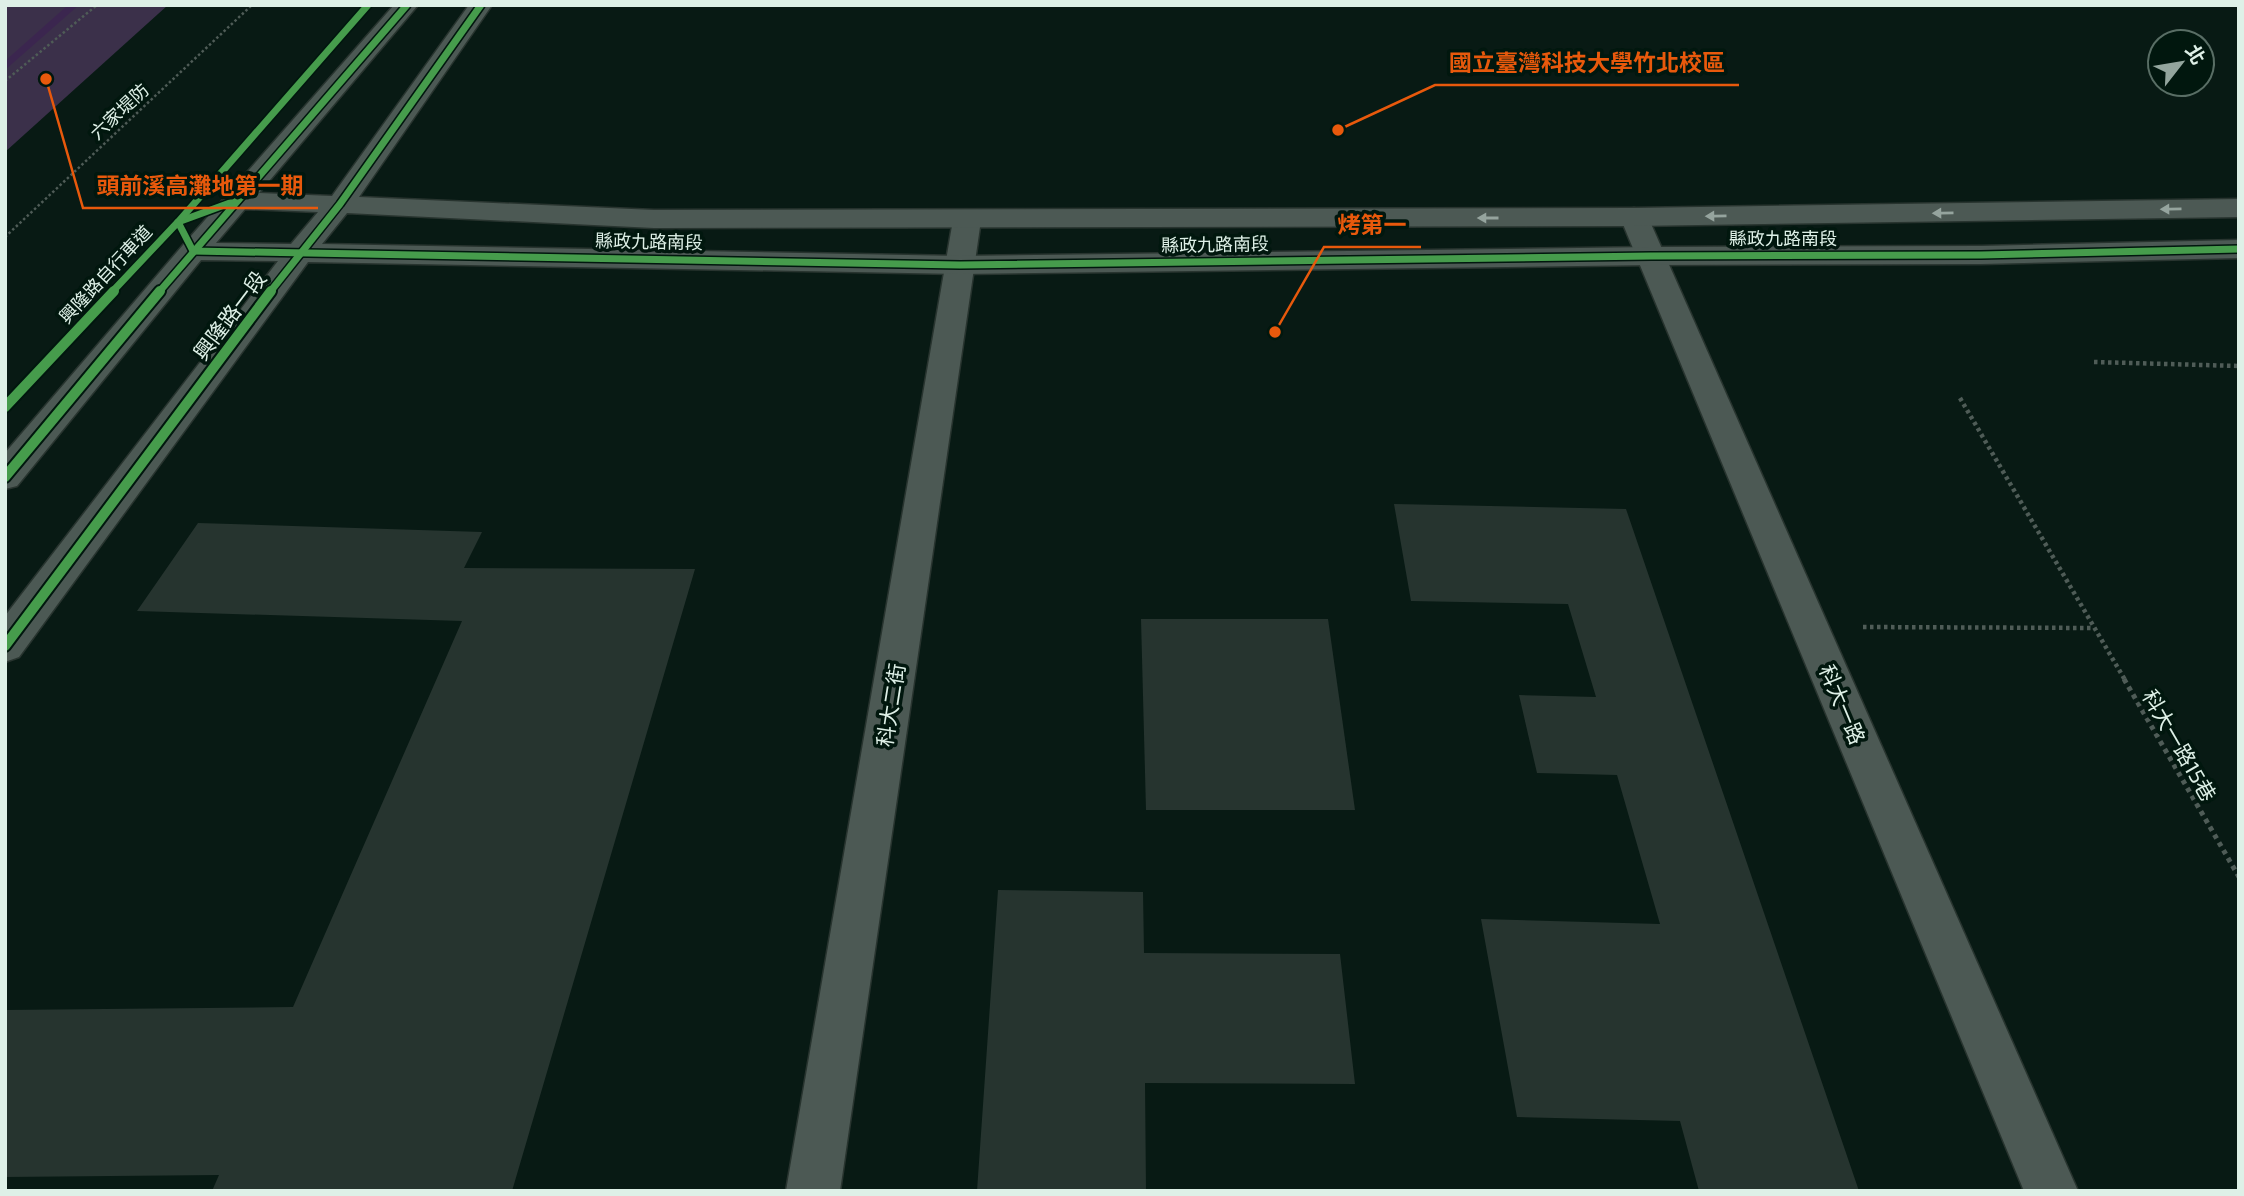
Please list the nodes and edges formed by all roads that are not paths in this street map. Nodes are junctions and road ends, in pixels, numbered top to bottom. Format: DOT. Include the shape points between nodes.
graph roads {
  1 [pos="407,5"];
  2 [pos="481,5"];
  3 [pos="238,200"];
  4 [pos="340,204"];
  5 [pos="2239,208"];
  6 [pos="1634,217"];
  7 [pos="967,220"];
  8 [pos="2239,249"];
  9 [pos="193,251"];
  10 [pos="300,252"];
  11 [pos="1651,256"];
  12 [pos="960,265"];
  13 [pos="5,477"];
  14 [pos="5,646"];
  15 [pos="813,1191"];
  16 [pos="2051,1191"];
  1 -- 3 [label="street"];
  2 -- 4 [label="street, 興隆路一段"];
  3 -- 4 [label="street, 縣政九路南段"];
  3 -- 9 [label="street"];
  4 -- 7 [label="street, 縣政九路南段" via="654,219"];
  4 -- 10 [label="street, 興隆路一段"];
  5 -- 6 [label="street, 縣政九路南段, one-way"];
  6 -- 7 [label="street, 縣政九路南段, one-way"];
  6 -- 11 [label="street, 科大一路"];
  7 -- 12 [label="street, 科大二街"];
  8 -- 11 [label="street, 縣政九路南段"];
  9 -- 10 [label="street, 縣政九路南段"];
  9 -- 13 [label="street"];
  10 -- 12 [label="street, 縣政九路南段"];
  10 -- 14 [label="street, 興隆路一段"];
  11 -- 12 [label="street, 縣政九路南段"];
  11 -- 16 [label="street, 科大一路"];
  12 -- 15 [label="street, 科大二街"];
}
